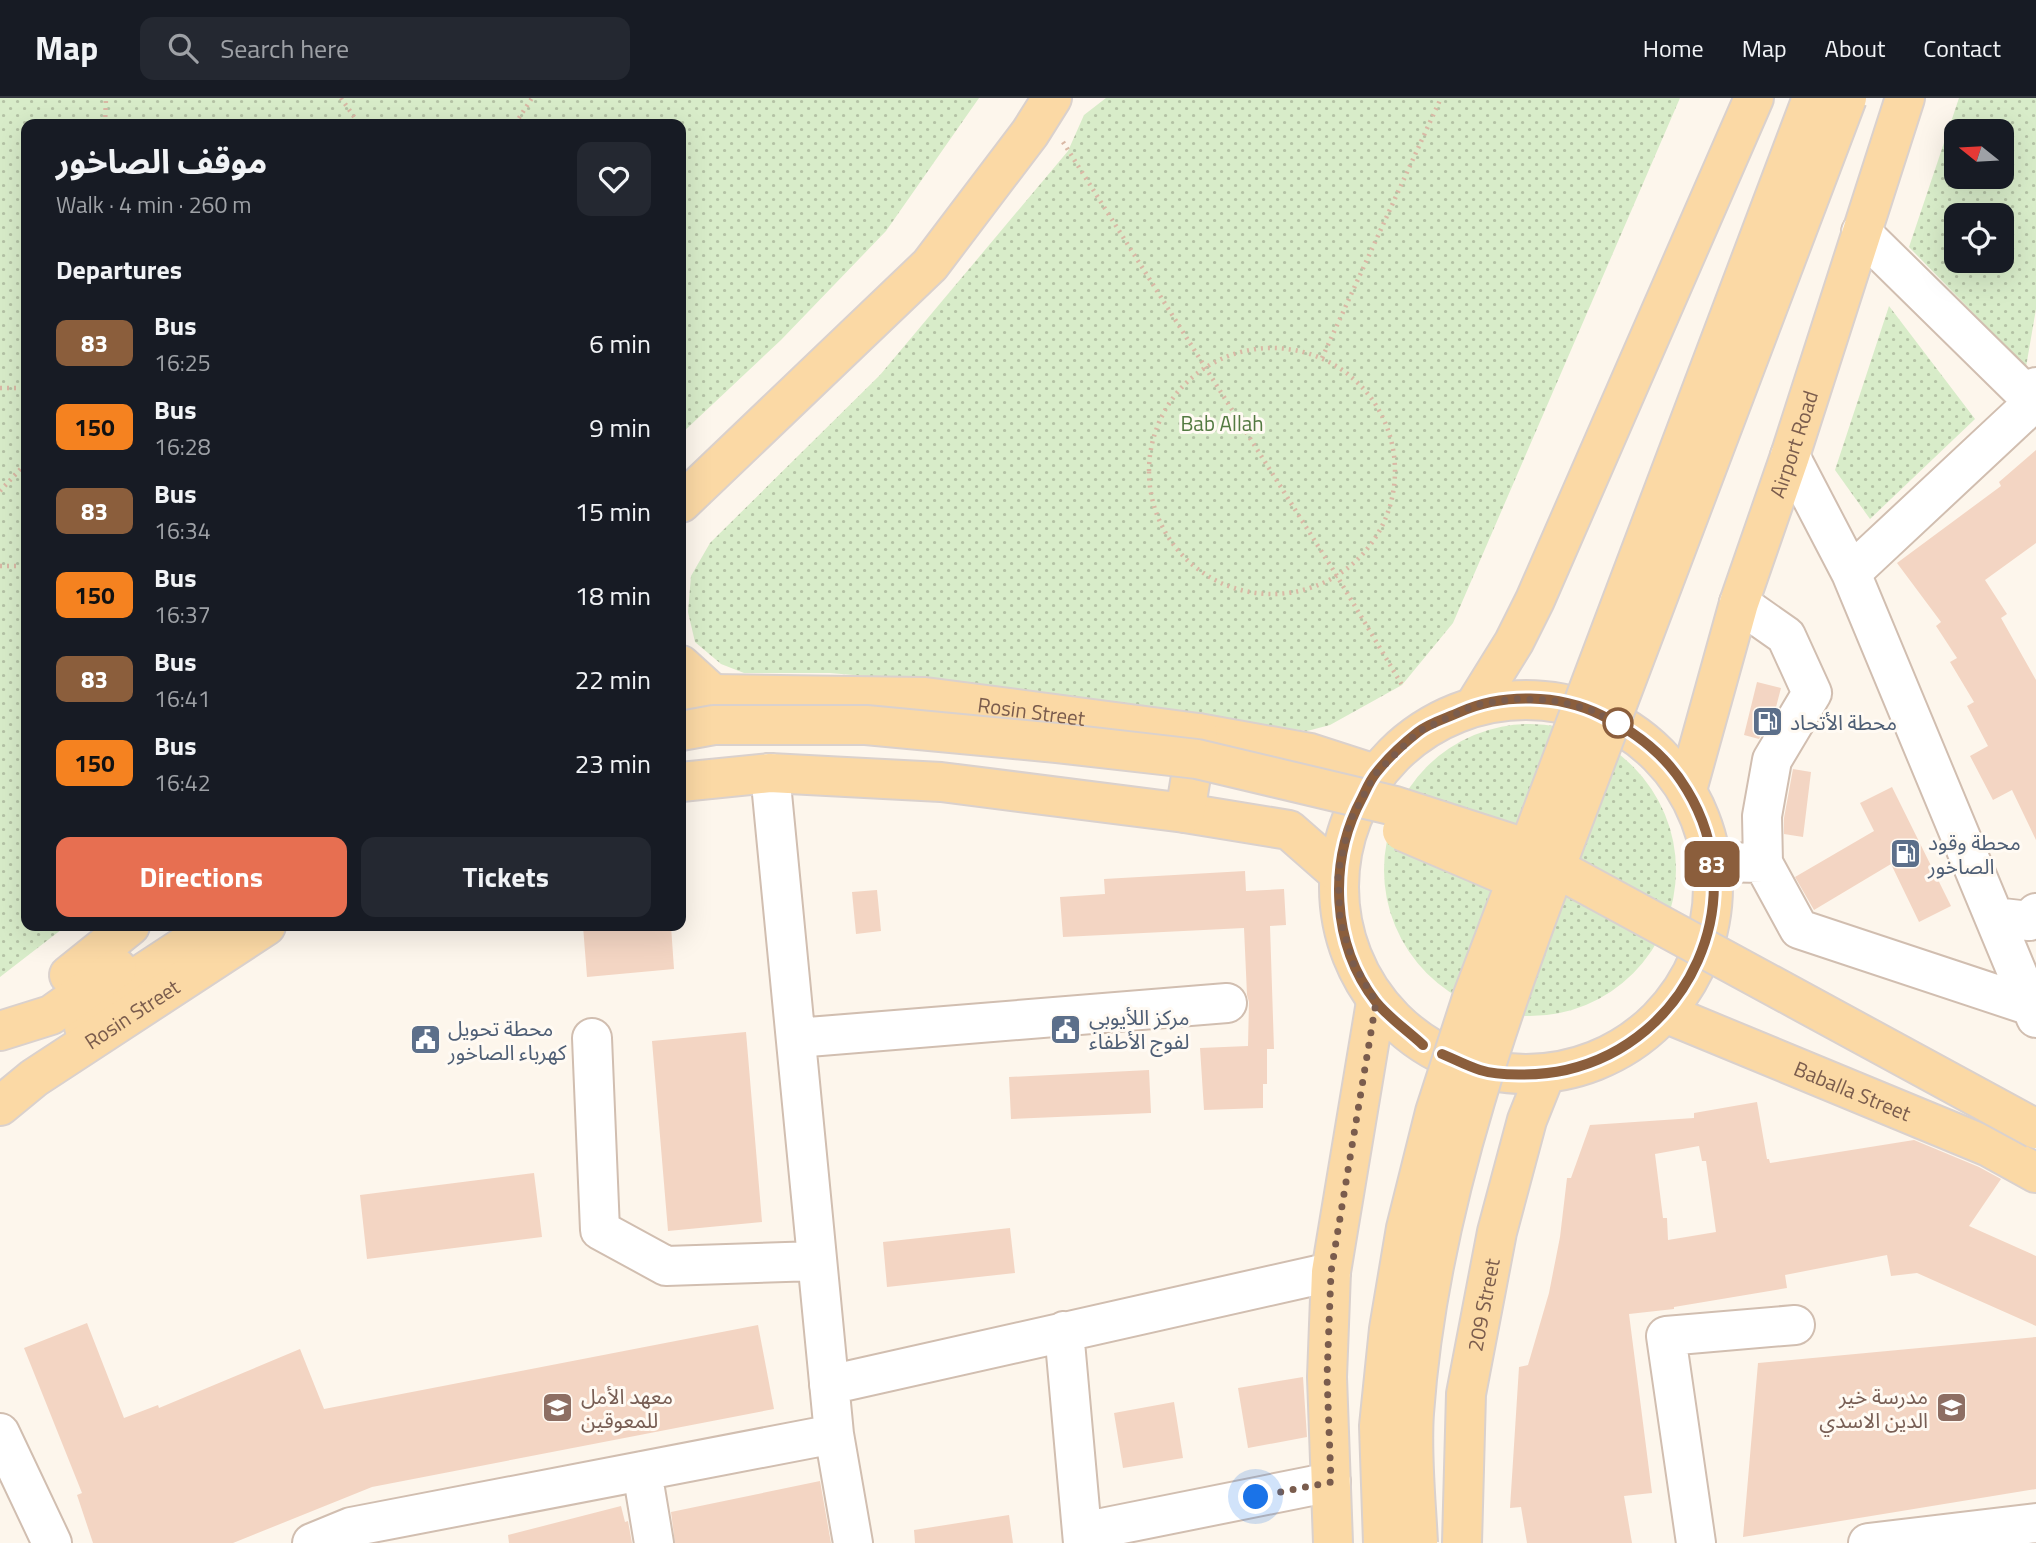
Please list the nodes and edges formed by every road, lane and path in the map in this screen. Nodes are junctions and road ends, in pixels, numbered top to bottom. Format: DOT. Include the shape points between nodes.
graph roads {
  1 [pos="106,98"];
  2 [pos="341,98"];
  3 [pos="532,98"];
  4 [pos="1441,98"];
  5 [pos="1754,98"];
  6 [pos="1812,98"];
  7 [pos="1847,98"];
  8 [pos="1905,98"];
  9 [pos="1048,105"];
  10 [pos="105,119"];
  11 [pos="354,119"];
  12 [pos="518,119"];
  13 [pos="1861,232"];
  14 [pos="1322,358"];
  15 [pos="1204,369"];
  16 [pos="0,387"];
  17 [pos="21,388"];
  18 [pos="2035,398"];
  19 [pos="1790,456"];
  20 [pos="21,468"];
  21 [pos="0,491"];
  22 [pos="686,498"];
  23 [pos="0,566"];
  24 [pos="21,566"];
  25 [pos="1851,573"];
  26 [pos="1337,576"];
  27 [pos="1739,603"];
  28 [pos="686,675"];
  29 [pos="1402,685"];
  30 [pos="697,697"];
  31 [pos="1475,705"];
  32 [pos="686,730"];
  33 [pos="1198,733"];
  34 [pos="686,755"];
  35 [pos="770,773"];
  36 [pos="1375,774"];
  37 [pos="686,781"];
  38 [pos="1688,790"];
  39 [pos="1185,813"];
  40 [pos="1712,862"];
  41 [pos="1763,863"];
  42 [pos="1338,873"];
  43 [pos="2036,913"];
  44 [pos="1994,917"];
  45 [pos="1710,922"];
  46 [pos="124,931"];
  47 [pos="168,931"];
  48 [pos="207,931"];
  49 [pos="258,931"];
  50 [pos="1376,1002"];
  51 [pos="1227,1003"];
  52 [pos="2034,1012"];
  53 [pos="1665,1013"];
  54 [pos="0,1031"];
  55 [pos="592,1038"];
  56 [pos="796,1038"];
  57 [pos="1545,1075"];
  58 [pos="34,1078"];
  59 [pos="0,1106"];
  60 [pos="2036,1108"];
  61 [pos="2036,1129"];
  62 [pos="2036,1149"];
  63 [pos="2036,1173"];
  64 [pos="817,1261"];
  65 [pos="1331,1272"];
  66 [pos="1795,1325"];
  67 [pos="1064,1331"];
  68 [pos="829,1385"];
  69 [pos="0,1433"];
  70 [pos="834,1434"];
  71 [pos="642,1471"];
  72 [pos="1331,1482"];
  73 [pos="2036,1523"];
  74 [pos="382,1533"];
  75 [pos="1082,1537"];
  76 [pos="52,1543"];
  77 [pos="312,1543"];
  78 [pos="654,1543"];
  79 [pos="853,1543"];
  80 [pos="1333,1543"];
  81 [pos="1383,1543"];
  82 [pos="1418,1543"];
  83 [pos="1462,1543"];
  84 [pos="1696,1543"];
  85 [pos="1868,1543"];
  1 -- 10 [label="path"];
  2 -- 11 [label="path"];
  3 -- 12 [label="path"];
  4 -- 14 [label="path"];
  5 -- 31 [label="main road" via="1535,600"];
  6 -- 81 [label="main road, bridge" via="1472,998 1435,1112 1406,1228 1389,1329 1379,1426"];
  7 -- 82 [label="main road, bridge" via="1541,908 1467,1126 1430,1280 1413,1416"];
  8 -- 13 [label="main road, Airport Road"];
  9 -- 15 [label="path"];
  9 -- 22 [label="main road" via="930,265"];
  13 -- 18 [label="street"];
  13 -- 19 [label="main road, Airport Road"];
  14 -- 15 [label="path" via="1293,349 1262,348 1232,355"];
  14 -- 26 [label="path" via="1351,376 1373,400 1389,430 1395,463 1393,496 1382,527 1363,555"];
  15 -- 26 [label="path"];
  15 -- 26 [label="path" via="1176,394 1157,428 1149,465 1153,503 1168,538 1194,567 1227,586 1264,595 1302,591"];
  16 -- 17 [label="path"];
  18 -- 25 [label="street"];
  19 -- 25 [label="street"];
  19 -- 27 [label="main road, Airport Road"];
  20 -- 21 [label="path"];
  23 -- 24 [label="path"];
  25 -- 44 [label="street"];
  26 -- 29 [label="path"];
  27 -- 38 [label="main road, Airport Road"];
  27 -- 41 [label="street" via="1786,636 1812,693 1772,761 1762,816"];
  28 -- 30 [label="main road"];
  30 -- 33 [label="main road, Rosin Street" via="925,697"];
  31 -- 36 [label="main road" via="1419,731"];
  31 -- 38 [label="main road" via="1551,700 1589,709 1628,728 1661,756"];
  32 -- 61 [label="main road, bridge" via="714,725 866,725 1057,743 1197,759 1395,806 1510,843"];
  33 -- 36 [label="main road, Rosin Street" via="1310,753"];
  33 -- 39 [label="main road"];
  34 -- 62 [label="main road, bridge" via="718,749 868,747 1207,782 1388,825 1592,911"];
  35 -- 37 [label="main road"];
  35 -- 39 [label="main road" via="941,782"];
  35 -- 56 [label="street"];
  36 -- 42 [label="main road" via="1350,821"];
  38 -- 40 [label="main road"];
  39 -- 42 [label="main road" via="1289,830"];
  40 -- 41 [label="street"];
  40 -- 45 [label="main road"];
  41 -- 52 [label="street" via="1799,929"];
  42 -- 50 [label="main road" via="1340,919 1353,963"];
  43 -- 44 [label="street" via="2029,920"];
  44 -- 52 [label="street"];
  45 -- 53 [label="main road" via="1686,986"];
  45 -- 60 [label="main road" via="1744,953 1788,980"];
  46 -- 54 [label="main road"];
  47 -- 54 [label="main road" via="51,1015"];
  48 -- 58 [label="main road" via="125,985"];
  49 -- 58 [label="main road, Rosin Street"];
  50 -- 57 [label="main road" via="1423,1045 1469,1066 1481,1071"];
  50 -- 65 [label="main road"];
  51 -- 56 [label="street"];
  53 -- 57 [label="main road" via="1630,1044 1590,1065"];
  53 -- 63 [label="main road, Baballa Street" via="1989,1147"];
  55 -- 64 [label="street" via="600,1230 666,1266"];
  56 -- 64 [label="street"];
  57 -- 83 [label="main road, 209 Street" via="1527,1120 1497,1232 1466,1394"];
  58 -- 59 [label="main road, Rosin Street"];
  64 -- 68 [label="street"];
  65 -- 67 [label="street"];
  65 -- 72 [label="main road" via="1327,1377"];
  66 -- 84 [label="street" via="1666,1336"];
  67 -- 68 [label="street"];
  67 -- 75 [label="street"];
  68 -- 70 [label="street"];
  69 -- 76 [label="street"];
  70 -- 71 [label="street"];
  70 -- 79 [label="street"];
  71 -- 74 [label="street"];
  71 -- 78 [label="street"];
  72 -- 75 [label="street"];
  72 -- 80 [label="main road"];
  73 -- 85 [label="street"];
  74 -- 77 [label="street" via="351,1527"];
}
